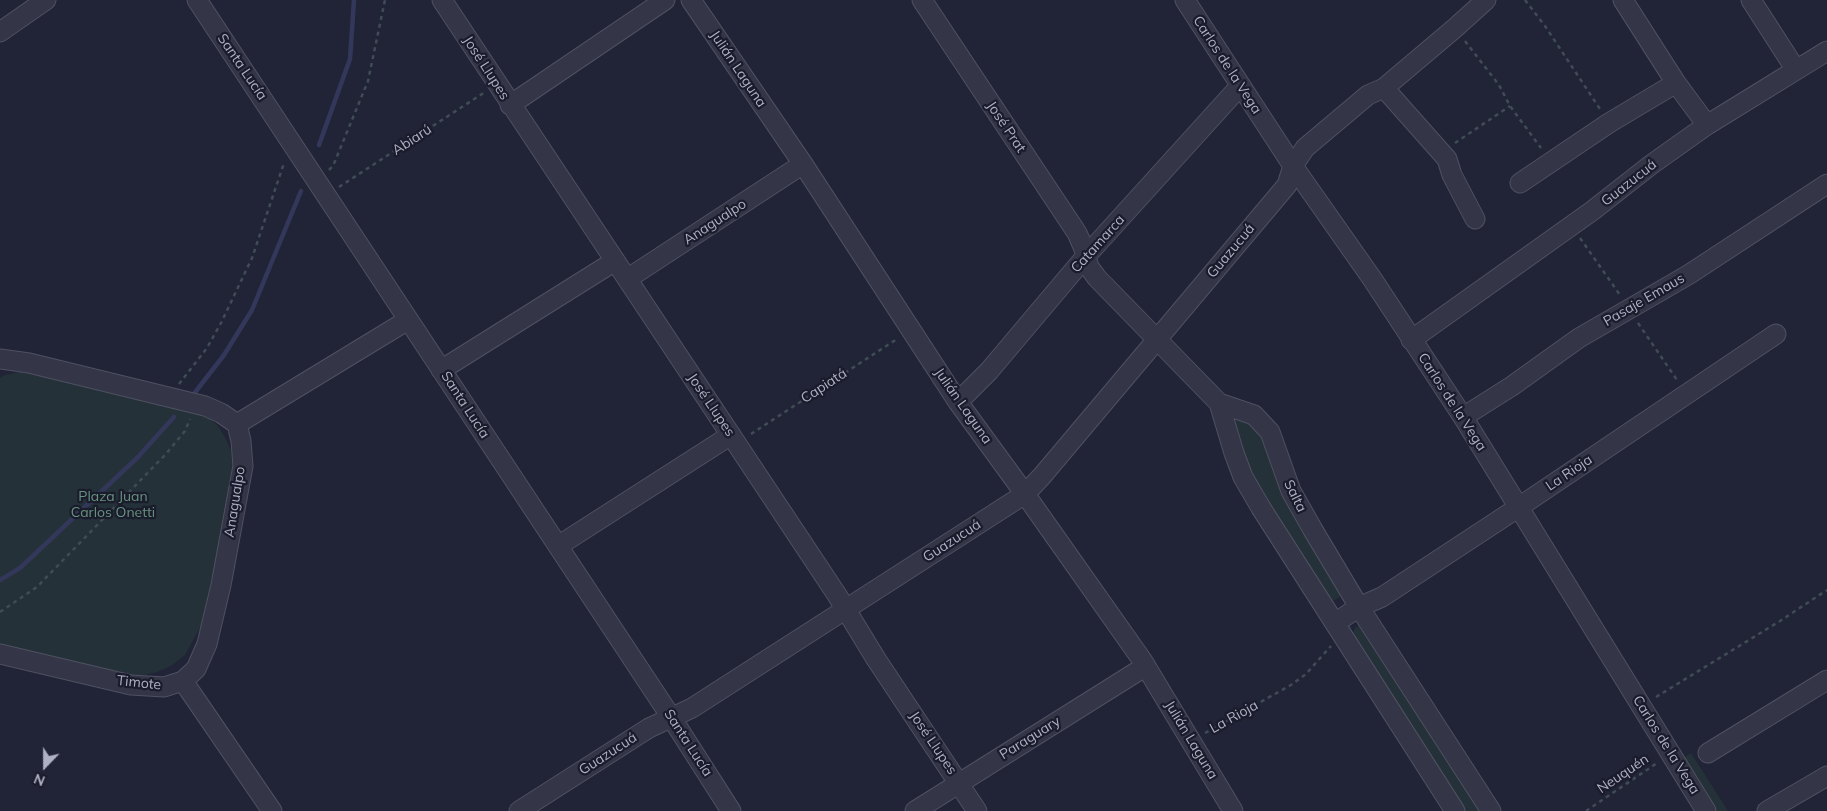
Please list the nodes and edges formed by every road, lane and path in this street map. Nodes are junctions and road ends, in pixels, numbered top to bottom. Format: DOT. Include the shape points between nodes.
graph roads {
  1 [pos="46,0"];
  2 [pos="197,0"];
  3 [pos="385,0"];
  4 [pos="442,0"];
  5 [pos="665,0"];
  6 [pos="691,0"];
  7 [pos="922,0"];
  8 [pos="1185,0"];
  9 [pos="1486,0"];
  10 [pos="1526,0"];
  11 [pos="1623,0"];
  12 [pos="1751,0"];
  13 [pos="1455,28"];
  14 [pos="0,32"];
  15 [pos="1827,51"];
  16 [pos="1796,70"];
  17 [pos="1676,83"];
  18 [pos="497,84"];
  19 [pos="1240,86"];
  20 [pos="1384,88"];
  21 [pos="510,105"];
  22 [pos="1510,106"];
  23 [pos="1609,123"];
  24 [pos="1707,125"];
  25 [pos="293,143"];
  26 [pos="1442,152"];
  27 [pos="1551,162"];
  28 [pos="803,164"];
  29 [pos="1293,166"];
  30 [pos="1520,183"];
  31 [pos="1827,184"];
  32 [pos="323,189"];
  33 [pos="1475,219"];
  34 [pos="1086,256"];
  35 [pos="615,261"];
  36 [pos="627,279"];
  37 [pos="408,320"];
  38 [pos="912,329"];
  39 [pos="1776,334"];
  40 [pos="1157,339"];
  41 [pos="1412,340"];
  42 [pos="0,359"];
  43 [pos="441,370"];
  44 [pos="170,397"];
  45 [pos="958,402"];
  46 [pos="1220,403"];
  47 [pos="196,404"];
  48 [pos="1463,417"];
  49 [pos="237,424"];
  50 [pos="734,439"];
  51 [pos="1026,494"];
  52 [pos="1519,507"];
  53 [pos="558,546"];
  54 [pos="1827,590"];
  55 [pos="1359,607"];
  56 [pos="846,609"];
  57 [pos="0,612"];
  58 [pos="1338,628"];
  59 [pos="0,654"];
  60 [pos="1146,666"];
  61 [pos="1827,680"];
  62 [pos="184,681"];
  63 [pos="1641,706"];
  64 [pos="671,717"];
  65 [pos="1193,742"];
  66 [pos="1708,753"];
  67 [pos="1671,754"];
  68 [pos="1827,776"];
  69 [pos="959,782"];
  70 [pos="272,811"];
  71 [pos="519,811"];
  72 [pos="731,811"];
  73 [pos="914,811"];
  74 [pos="977,811"];
  75 [pos="1233,811"];
  76 [pos="1455,811"];
  77 [pos="1491,811"];
  78 [pos="1586,811"];
  79 [pos="1706,811"];
  80 [pos="1767,811"];
  1 -- 14 [label="street"];
  2 -- 25 [label="street, Santa Lucía"];
  3 -- 32 [label="path" via="368,81"];
  4 -- 18 [label="street, José Llupes"];
  5 -- 21 [label="street"];
  6 -- 28 [label="street, Julián Laguna"];
  7 -- 34 [label="street, José Prat" via="1077,234"];
  8 -- 19 [label="street, Carlos de la Vega"];
  9 -- 13 [label="street, Guazucuá"];
  10 -- 23 [label="path"];
  11 -- 17 [label="street"];
  12 -- 16 [label="street"];
  13 -- 20 [label="street, Guazucuá"];
  13 -- 22 [label="path" via="1499,85"];
  15 -- 16 [label="street, Guazucuá"];
  16 -- 24 [label="street, Guazucuá"];
  17 -- 23 [label="street"];
  17 -- 24 [label="street"];
  18 -- 21 [label="street, José Llupes"];
  18 -- 32 [label="path, Abiarú"];
  19 -- 29 [label="street, Carlos de la Vega"];
  19 -- 34 [label="street, Catamarca"];
  20 -- 26 [label="street"];
  20 -- 29 [label="street, Guazucuá" via="1368,95 1305,148"];
  21 -- 35 [label="street, José Llupes"];
  22 -- 26 [label="path"];
  22 -- 27 [label="path"];
  23 -- 27 [label="street"];
  24 -- 41 [label="street, Guazucuá"];
  25 -- 32 [label="street, Santa Lucía"];
  25 -- 44 [label="path" via="252,258 221,323 207,348"];
  26 -- 33 [label="street"];
  27 -- 30 [label="street"];
  28 -- 36 [label="street, Anagualpo"];
  28 -- 38 [label="street, Julián Laguna"];
  29 -- 40 [label="street, Guazucuá" via="1287,185"];
  29 -- 41 [label="street, Carlos de la Vega"];
  31 -- 48 [label="street, Pasaje Emaus" via="1688,275 1579,338"];
  32 -- 37 [label="street, Santa Lucía"];
  34 -- 40 [label="street, Salta" via="1097,278"];
  34 -- 45 [label="street, Catamarca" via="989,372"];
  35 -- 36 [label="street, José Llupes"];
  35 -- 43 [label="street"];
  36 -- 50 [label="street, José Llupes"];
  37 -- 43 [label="street, Santa Lucía"];
  37 -- 49 [label="street"];
  38 -- 45 [label="street, Julián Laguna"];
  38 -- 50 [label="path, Capiatá"];
  39 -- 52 [label="street, La Rioja"];
  40 -- 46 [label="street, Salta"];
  40 -- 51 [label="street, Guazucuá"];
  41 -- 48 [label="street, Carlos de la Vega"];
  42 -- 44 [label="street" via="30,363"];
  43 -- 53 [label="street, Santa Lucía"];
  44 -- 47 [label="street"];
  45 -- 51 [label="street, Julián Laguna"];
  46 -- 55 [label="street, Salta" via="1254,415 1270,432 1291,491"];
  46 -- 58 [label="street, Salta" via="1243,477"];
  47 -- 49 [label="street" via="221,413"];
  47 -- 57 [label="path" via="185,431 165,455 37,586"];
  48 -- 52 [label="street, Carlos de la Vega"];
  49 -- 62 [label="street, Anagualpo" via="243,466 221,585 207,644 196,669"];
  50 -- 53 [label="street"];
  50 -- 56 [label="street, José Llupes"];
  51 -- 56 [label="street, Guazucuá"];
  51 -- 60 [label="street, Julián Laguna"];
  52 -- 55 [label="street, La Rioja" via="1382,597"];
  52 -- 63 [label="street, Carlos de la Vega"];
  53 -- 64 [label="street, Santa Lucía"];
  54 -- 63 [label="path"];
  55 -- 58 [label="street"];
  55 -- 77 [label="street, Salta"];
  56 -- 64 [label="street, Guazucuá" via="692,708"];
  56 -- 69 [label="street, José Llupes"];
  58 -- 65 [label="path, La Rioja" via="1306,674"];
  58 -- 76 [label="street, Salta"];
  59 -- 62 [label="street, Timote" via="131,685 164,688"];
  60 -- 65 [label="street, Julián Laguna"];
  60 -- 69 [label="street, Paraguary"];
  61 -- 66 [label="street"];
  62 -- 70 [label="street"];
  63 -- 67 [label="street, Carlos de la Vega"];
  64 -- 71 [label="street, Guazucuá"];
  64 -- 72 [label="street, Santa Lucía"];
  65 -- 75 [label="street, Julián Laguna"];
  67 -- 78 [label="path, Neuquén"];
  67 -- 79 [label="street, Carlos de la Vega"];
  68 -- 80 [label="street"];
  69 -- 73 [label="street, Paraguary"];
  69 -- 74 [label="street, José Llupes"];
}
